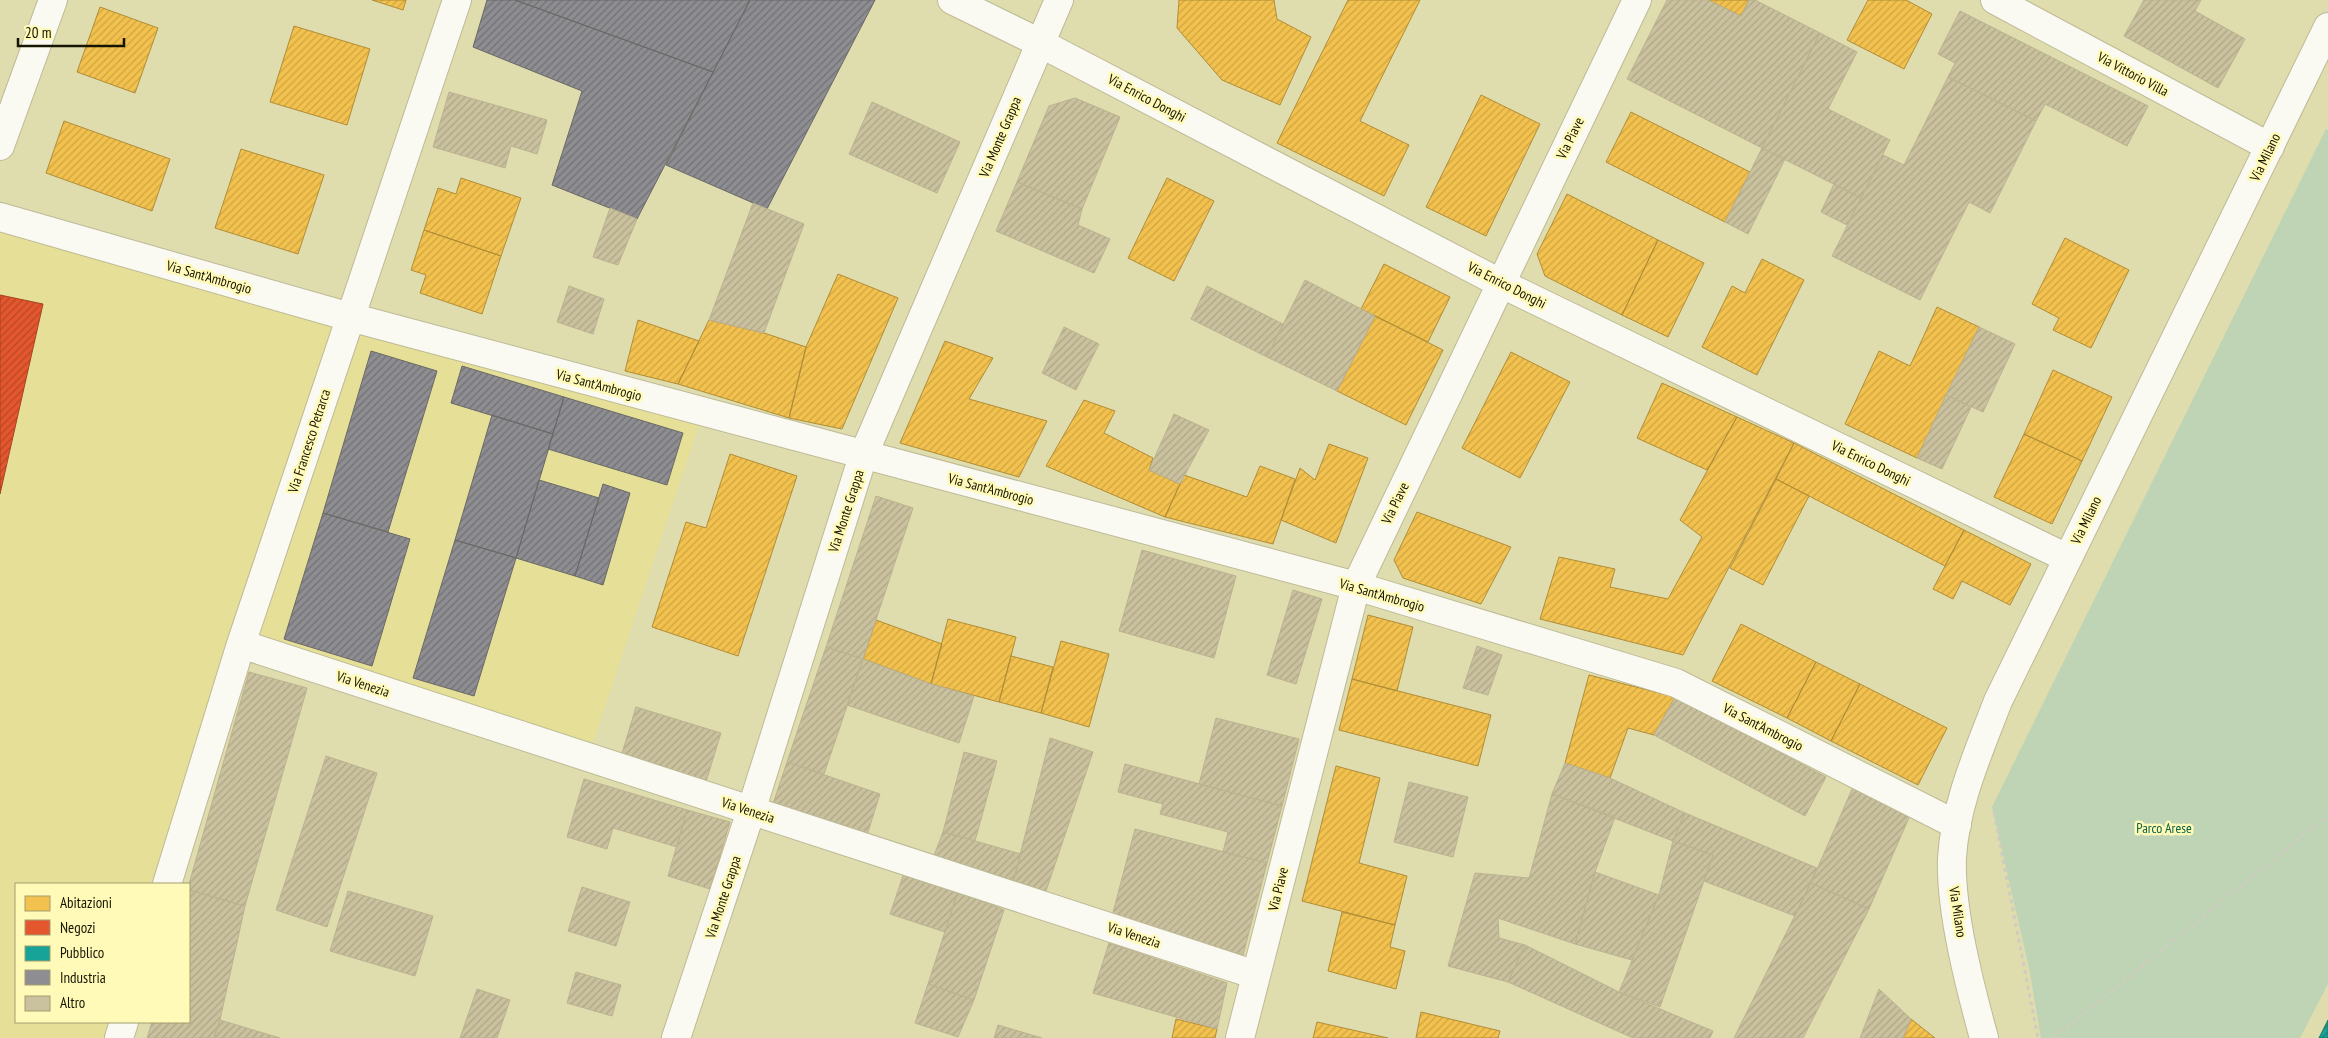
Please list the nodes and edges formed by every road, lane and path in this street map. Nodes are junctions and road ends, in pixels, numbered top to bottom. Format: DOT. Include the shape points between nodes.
graph roads {
  1 [pos="53,0"];
  2 [pos="456,0"];
  3 [pos="952,0"];
  4 [pos="1059,0"];
  5 [pos="1637,0"];
  6 [pos="1996,0"];
  7 [pos="2326,38"];
  8 [pos="1040,43"];
  9 [pos="0,146"];
  10 [pos="2270,147"];
  11 [pos="0,217"];
  12 [pos="1500,283"];
  13 [pos="350,317"];
  14 [pos="863,456"];
  15 [pos="2067,558"];
  16 [pos="1356,586"];
  17 [pos="242,644"];
  18 [pos="751,811"];
  19 [pos="1994,811"];
  20 [pos="2328,815"];
  21 [pos="1957,825"];
  22 [pos="166,883"];
  23 [pos="1256,974"];
  24 [pos="124,1023"];
  25 [pos="118,1038"];
  26 [pos="676,1038"];
  27 [pos="1240,1038"];
  28 [pos="1984,1038"];
  29 [pos="2038,1038"];
  30 [pos="2054,1038"];
  1 -- 9 [label="street"];
  2 -- 13 [label="street, Via Francesco Petrarca"];
  3 -- 8 [label="street, Via Enrico Donghi"];
  4 -- 8 [label="street, Via Monte Grappa"];
  5 -- 12 [label="street, Via Piave"];
  6 -- 10 [label="street, Via Vittorio Villa"];
  7 -- 10 [label="street, Via Milano"];
  8 -- 12 [label="street, Via Enrico Donghi"];
  8 -- 14 [label="street, Via Monte Grappa"];
  10 -- 15 [label="street, Via Milano"];
  11 -- 13 [label="street, Via Sant'Ambrogio"];
  12 -- 15 [label="street, Via Enrico Donghi"];
  12 -- 16 [label="street, Via Piave"];
  13 -- 14 [label="street, Via Sant'Ambrogio"];
  13 -- 17 [label="street, Via Francesco Petrarca"];
  14 -- 16 [label="street, Via Sant'Ambrogio"];
  14 -- 18 [label="street, Via Monte Grappa"];
  15 -- 21 [label="street, Via Milano" via="1998,701"];
  16 -- 21 [label="street, Via Sant'Ambrogio" via="1676,683"];
  16 -- 23 [label="street, Via Piave"];
  17 -- 18 [label="street, Via Venezia"];
  17 -- 22 [label="street, Via Francesco Petrarca"];
  18 -- 23 [label="street, Via Venezia"];
  18 -- 26 [label="street, Via Monte Grappa"];
  19 -- 29 [label="path"];
  20 -- 30 [label="path"];
  21 -- 28 [label="street, Via Milano" via="1952,858 1954,894"];
  23 -- 27 [label="street, Via Piave"];
  24 -- 25 [label="street"];
}
